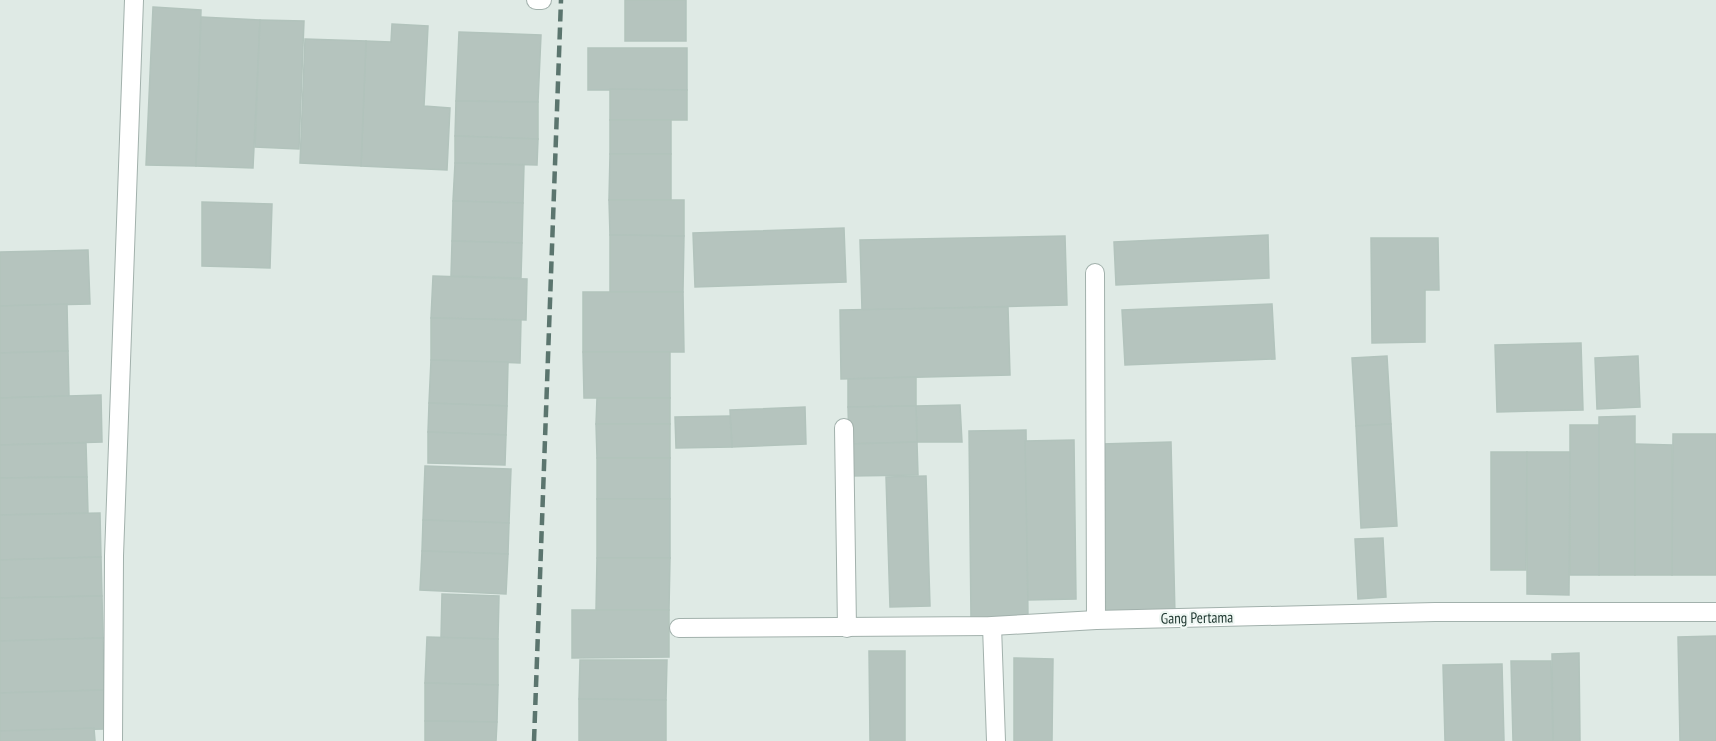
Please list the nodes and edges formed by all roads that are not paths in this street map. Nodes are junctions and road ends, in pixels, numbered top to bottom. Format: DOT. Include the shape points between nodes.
graph roads {
  1 [pos="134,0"];
  2 [pos="536,0"];
  3 [pos="542,0"];
  4 [pos="1095,273"];
  5 [pos="844,428"];
  6 [pos="1716,612"];
  7 [pos="1096,620"];
  8 [pos="992,626"];
  9 [pos="679,628"];
  10 [pos="847,628"];
  11 [pos="113,741"];
  12 [pos="996,741"];
  1 -- 11 [label="street" via="114,556"];
  2 -- 3 [label="street"];
  4 -- 7 [label="street"];
  5 -- 10 [label="street"];
  6 -- 7 [label="street, Gang Pertama" via="1435,612"];
  7 -- 8 [label="street, Gang Pertama"];
  8 -- 10 [label="street, Gang Pertama"];
  8 -- 12 [label="street"];
  9 -- 10 [label="street, Gang Pertama"];
}
